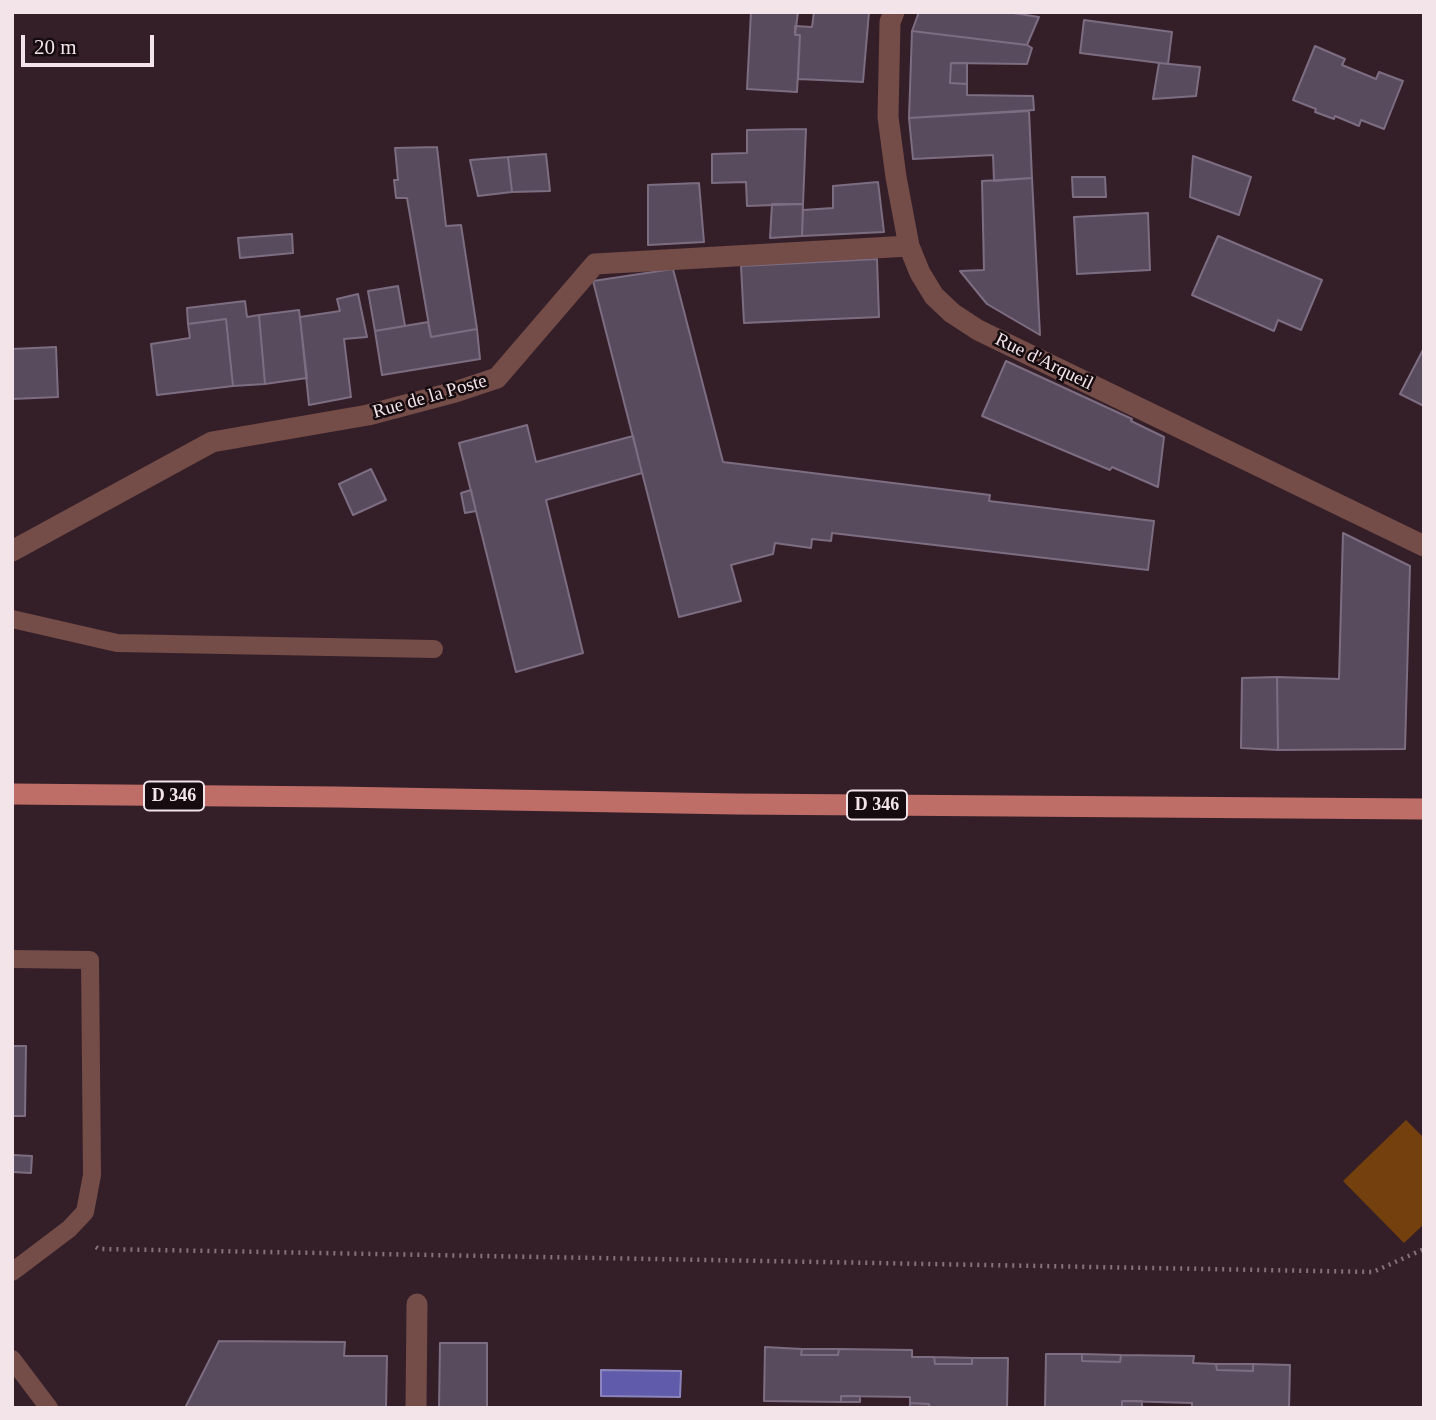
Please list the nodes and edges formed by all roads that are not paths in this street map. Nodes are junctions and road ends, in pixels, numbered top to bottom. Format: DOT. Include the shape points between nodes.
graph roads {
  1 [pos="894,12"];
  2 [pos="909,246"];
  3 [pos="1424,546"];
  4 [pos="12,551"];
  5 [pos="12,619"];
  6 [pos="433,649"];
  7 [pos="12,794"];
  8 [pos="1424,809"];
  9 [pos="12,959"];
  10 [pos="12,1272"];
  11 [pos="417,1304"];
  12 [pos="12,1359"];
  13 [pos="49,1408"];
  14 [pos="416,1408"];
  1 -- 2 [label="street, Rue d'Arqueil" via="888,117"];
  2 -- 3 [label="street, Rue d'Arqueil" via="934,296 978,330"];
  2 -- 4 [label="street, Rue de la Poste" via="595,264 497,378 368,415 212,442"];
  5 -- 6 [label="lane" via="117,643"];
  7 -- 8 [label="main road, D 346"];
  9 -- 10 [label="lane" via="90,960 92,1175 85,1212"];
  11 -- 14 [label="street"];
  12 -- 13 [label="lane"];
}
